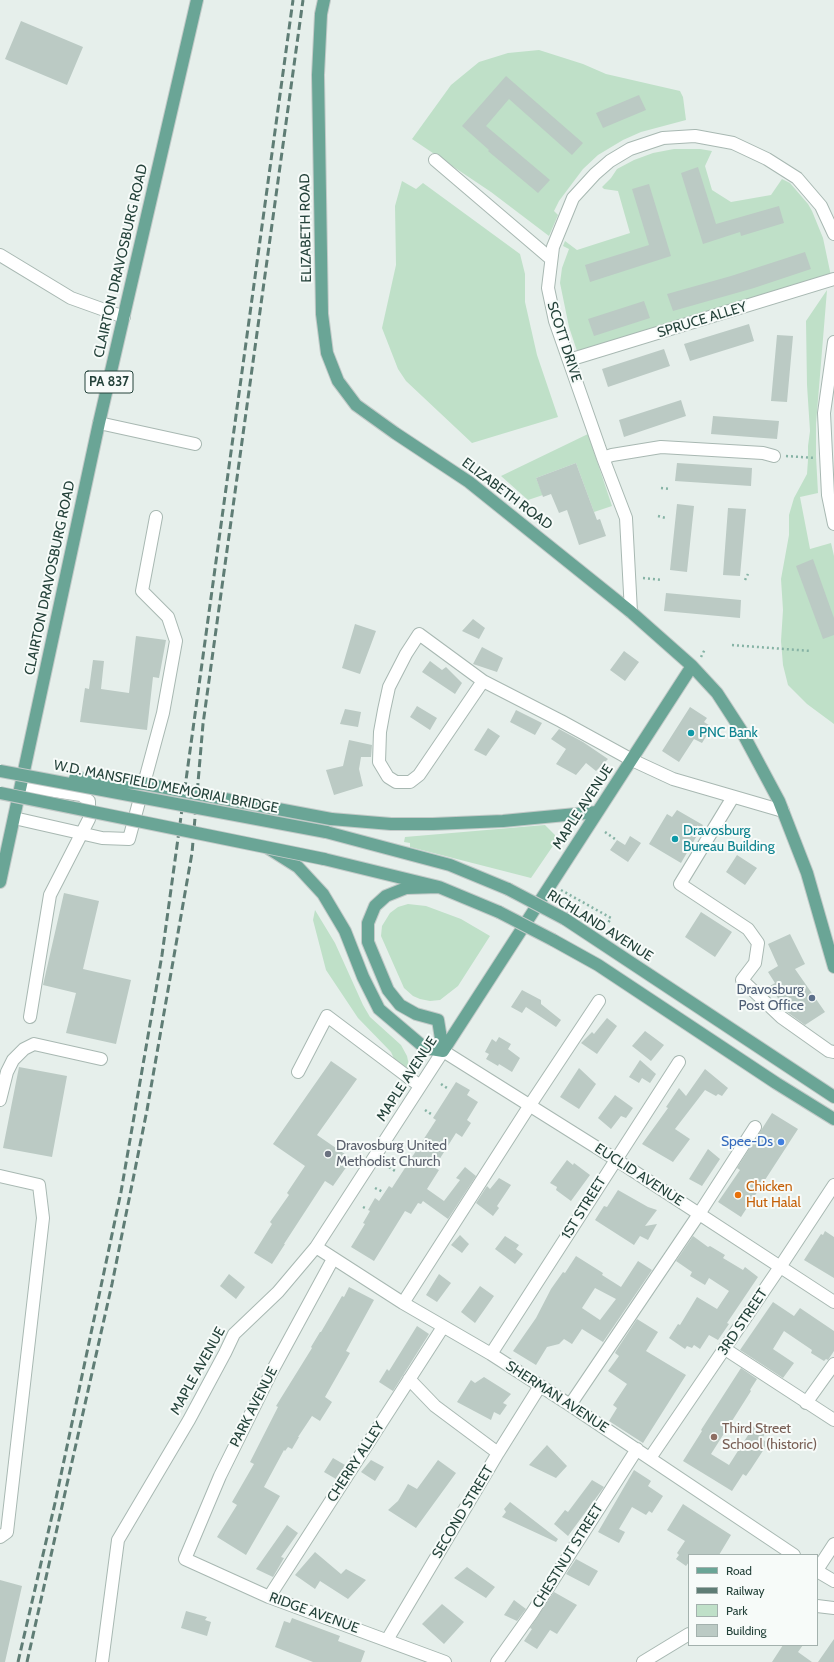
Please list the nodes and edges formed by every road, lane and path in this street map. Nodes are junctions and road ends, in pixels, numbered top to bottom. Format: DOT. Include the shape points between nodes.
graph roads {
  1 [pos="197,0"];
  2 [pos="324,0"];
  3 [pos="435,160"];
  4 [pos="834,234"];
  5 [pos="0,255"];
  6 [pos="551,258"];
  7 [pos="834,279"];
  8 [pos="124,317"];
  9 [pos="834,342"];
  10 [pos="569,360"];
  11 [pos="99,423"];
  12 [pos="195,444"];
  13 [pos="774,456"];
  14 [pos="603,458"];
  15 [pos="816,458"];
  16 [pos="661,488"];
  17 [pos="670,489"];
  18 [pos="658,516"];
  19 [pos="156,517"];
  20 [pos="666,518"];
  21 [pos="834,524"];
  22 [pos="748,574"];
  23 [pos="643,578"];
  24 [pos="662,580"];
  25 [pos="745,580"];
  26 [pos="631,612"];
  27 [pos="732,645"];
  28 [pos="705,649"];
  29 [pos="811,651"];
  30 [pos="696,662"];
  31 [pos="483,681"];
  32 [pos="632,760"];
  33 [pos="5,772"];
  34 [pos="21,786"];
  35 [pos="0,793"];
  36 [pos="733,797"];
  37 [pos="783,811"];
  38 [pos="597,812"];
  39 [pos="14,818"];
  40 [pos="326,832"];
  41 [pos="605,832"];
  42 [pos="82,834"];
  43 [pos="615,839"];
  44 [pos="4,840"];
  45 [pos="263,845"];
  46 [pos="0,882"];
  47 [pos="439,887"];
  48 [pos="568,894"];
  49 [pos="608,923"];
  50 [pos="834,967"];
  51 [pos="599,1001"];
  52 [pos="30,1017"];
  53 [pos="443,1051"];
  54 [pos="834,1052"];
  55 [pos="101,1059"];
  56 [pos="679,1062"];
  57 [pos="298,1072"];
  58 [pos="441,1084"];
  59 [pos="420,1086"];
  60 [pos="447,1088"];
  61 [pos="834,1098"];
  62 [pos="0,1100"];
  63 [pos="530,1105"];
  64 [pos="425,1110"];
  65 [pos="431,1114"];
  66 [pos="834,1119"];
  67 [pos="755,1127"];
  68 [pos="615,1159"];
  69 [pos="389,1167"];
  70 [pos="395,1171"];
  71 [pos="0,1176"];
  72 [pos="834,1185"];
  73 [pos="375,1188"];
  74 [pos="383,1192"];
  75 [pos="830,1200"];
  76 [pos="363,1206"];
  77 [pos="367,1209"];
  78 [pos="699,1214"];
  79 [pos="316,1247"];
  80 [pos="333,1259"];
  81 [pos="780,1267"];
  82 [pos="403,1302"];
  83 [pos="834,1302"];
  84 [pos="443,1327"];
  85 [pos="724,1349"];
  86 [pos="491,1354"];
  87 [pos="834,1364"];
  88 [pos="409,1379"];
  89 [pos="540,1386"];
  90 [pos="806,1403"];
  91 [pos="570,1405"];
  92 [pos="834,1420"];
  93 [pos="637,1449"];
  94 [pos="498,1453"];
  95 [pos="650,1458"];
  96 [pos="0,1537"];
  97 [pos="834,1544"];
  98 [pos="793,1554"];
  99 [pos="185,1560"];
  100 [pos="818,1568"];
  101 [pos="818,1571"];
  102 [pos="834,1581"];
  103 [pos="270,1596"];
  104 [pos="818,1606"];
  105 [pos="834,1608"];
  106 [pos="688,1635"];
  107 [pos="387,1640"];
  108 [pos="102,1662"];
  109 [pos="445,1662"];
  110 [pos="498,1662"];
  111 [pos="643,1662"];
  1 -- 8 [label="main road, CLAIRTON DRAVOSBURG ROAD / PA 837"];
  2 -- 26 [label="main road, ELIZABETH ROAD" via="318,75 322,314 327,353 338,381 356,404 469,482"];
  3 -- 6 [label="street"];
  4 -- 6 [label="street, SCOTT DRIVE" via="821,206 808,190 797,178 767,158 733,143 695,136 663,138 630,149 595,174 573,198"];
  5 -- 8 [label="street" via="72,298"];
  6 -- 10 [label="street, SCOTT DRIVE" via="548,288 555,321"];
  7 -- 10 [label="street, SPRUCE ALLEY"];
  8 -- 11 [label="main road, CLAIRTON DRAVOSBURG ROAD / PA 837"];
  9 -- 21 [label="street" via="824,413 828,495"];
  10 -- 14 [label="street, SCOTT DRIVE"];
  11 -- 12 [label="street"];
  11 -- 34 [label="main road, CLAIRTON DRAVOSBURG ROAD / PA 837"];
  13 -- 14 [label="street" via="763,453 661,446"];
  13 -- 15 [label="path"];
  14 -- 26 [label="street, SCOTT DRIVE" via="626,518"];
  16 -- 17 [label="path"];
  18 -- 20 [label="path"];
  19 -- 42 [label="street" via="142,591 168,617 176,641 163,713 129,839"];
  22 -- 25 [label="path"];
  23 -- 24 [label="path"];
  26 -- 30 [label="main road, ELIZABETH ROAD"];
  27 -- 29 [label="path"];
  28 -- 30 [label="path"];
  30 -- 32 [label="main road, MAPLE AVENUE"];
  30 -- 37 [label="main road, ELIZABETH ROAD" via="741,730"];
  31 -- 31 [label="street" via="419,775 410,782 396,782 388,777 379,762 384,710 390,687 419,634"];
  31 -- 32 [label="street"];
  32 -- 36 [label="street" via="673,779"];
  32 -- 38 [label="main road, MAPLE AVENUE"];
  33 -- 38 [label="main road, bridge" via="145,784 331,819 391,824 503,821"];
  33 -- 40 [label="main road, W.D. MANSFIELD MEMORIAL BRIDGE, bridge"];
  34 -- 39 [label="main road, PA 837"];
  34 -- 42 [label="street" via="81,795 89,801 89,819"];
  35 -- 45 [label="main road, bridge"];
  36 -- 37 [label="street"];
  36 -- 54 [label="street" via="680,884 748,929 758,944 755,963 742,980 781,1017"];
  37 -- 50 [label="main road, ELIZABETH ROAD" via="807,873"];
  38 -- 53 [label="main road, MAPLE AVENUE"];
  39 -- 42 [label="street"];
  39 -- 44 [label="main road, PA 837"];
  40 -- 61 [label="main road, RICHLAND AVENUE, bridge" via="450,865 508,889 565,919"];
  41 -- 43 [label="path"];
  42 -- 52 [label="street" via="50,895"];
  44 -- 46 [label="main road, PA 837"];
  45 -- 47 [label="main road, bridge"];
  45 -- 53 [label="main road, bridge" via="298,867 323,894 345,931 379,1009 425,1048"];
  47 -- 53 [label="main road" via="406,888 386,896 375,906 368,923 368,942 388,990 400,1005 416,1014 438,1020"];
  47 -- 66 [label="main road, bridge" via="499,912 598,965"];
  48 -- 49 [label="path" via="611,918"];
  51 -- 63 [label="street"];
  53 -- 59 [label="street, MAPLE AVENUE"];
  53 -- 63 [label="street, EUCLID AVENUE"];
  55 -- 62 [label="street" via="34,1044 24,1049 13,1060 6,1072"];
  56 -- 68 [label="street, 1ST STREET"];
  57 -- 59 [label="street" via="327,1016"];
  58 -- 60 [label="path"];
  59 -- 79 [label="street, MAPLE AVENUE"];
  63 -- 68 [label="street, EUCLID AVENUE"];
  63 -- 82 [label="street"];
  64 -- 65 [label="path"];
  67 -- 78 [label="street"];
  68 -- 78 [label="street, EUCLID AVENUE"];
  68 -- 86 [label="street, 1ST STREET"];
  69 -- 70 [label="path"];
  71 -- 96 [label="street" via="39,1185 43,1218 7,1532"];
  72 -- 75 [label="street, 3RD STREET"];
  73 -- 74 [label="path"];
  75 -- 81 [label="street, 3RD STREET"];
  76 -- 77 [label="path"];
  78 -- 81 [label="street, EUCLID AVENUE"];
  78 -- 91 [label="street"];
  79 -- 80 [label="street, SHERMAN AVENUE"];
  79 -- 108 [label="street, MAPLE AVENUE" via="278,1292 234,1334 189,1420 118,1540"];
  80 -- 82 [label="street, SHERMAN AVENUE"];
  80 -- 99 [label="street, PARK AVENUE" via="271,1373 223,1469"];
  81 -- 83 [label="street, EUCLID AVENUE"];
  81 -- 85 [label="street, 3RD STREET"];
  82 -- 84 [label="street, SHERMAN AVENUE"];
  84 -- 86 [label="street, SHERMAN AVENUE"];
  84 -- 88 [label="street, CHERRY ALLEY"];
  85 -- 90 [label="street"];
  85 -- 95 [label="street, 3RD STREET"];
  86 -- 89 [label="street, SHERMAN AVENUE"];
  87 -- 90 [label="street"];
  88 -- 94 [label="street" via="436,1406"];
  88 -- 103 [label="street, CHERRY ALLEY"];
  89 -- 91 [label="street, SHERMAN AVENUE"];
  89 -- 94 [label="street, SECOND STREET"];
  90 -- 92 [label="street"];
  91 -- 93 [label="street, SHERMAN AVENUE"];
  93 -- 95 [label="street, SHERMAN AVENUE"];
  93 -- 110 [label="street, CHESTNUT STREET"];
  94 -- 107 [label="street, SECOND STREET"];
  95 -- 98 [label="street, SHERMAN AVENUE"];
  97 -- 100 [label="street"];
  99 -- 103 [label="street, RIDGE AVENUE"];
  101 -- 102 [label="street"];
  103 -- 107 [label="street, RIDGE AVENUE"];
  104 -- 105 [label="street"];
  106 -- 111 [label="street"];
  107 -- 109 [label="street, RIDGE AVENUE"];
}
